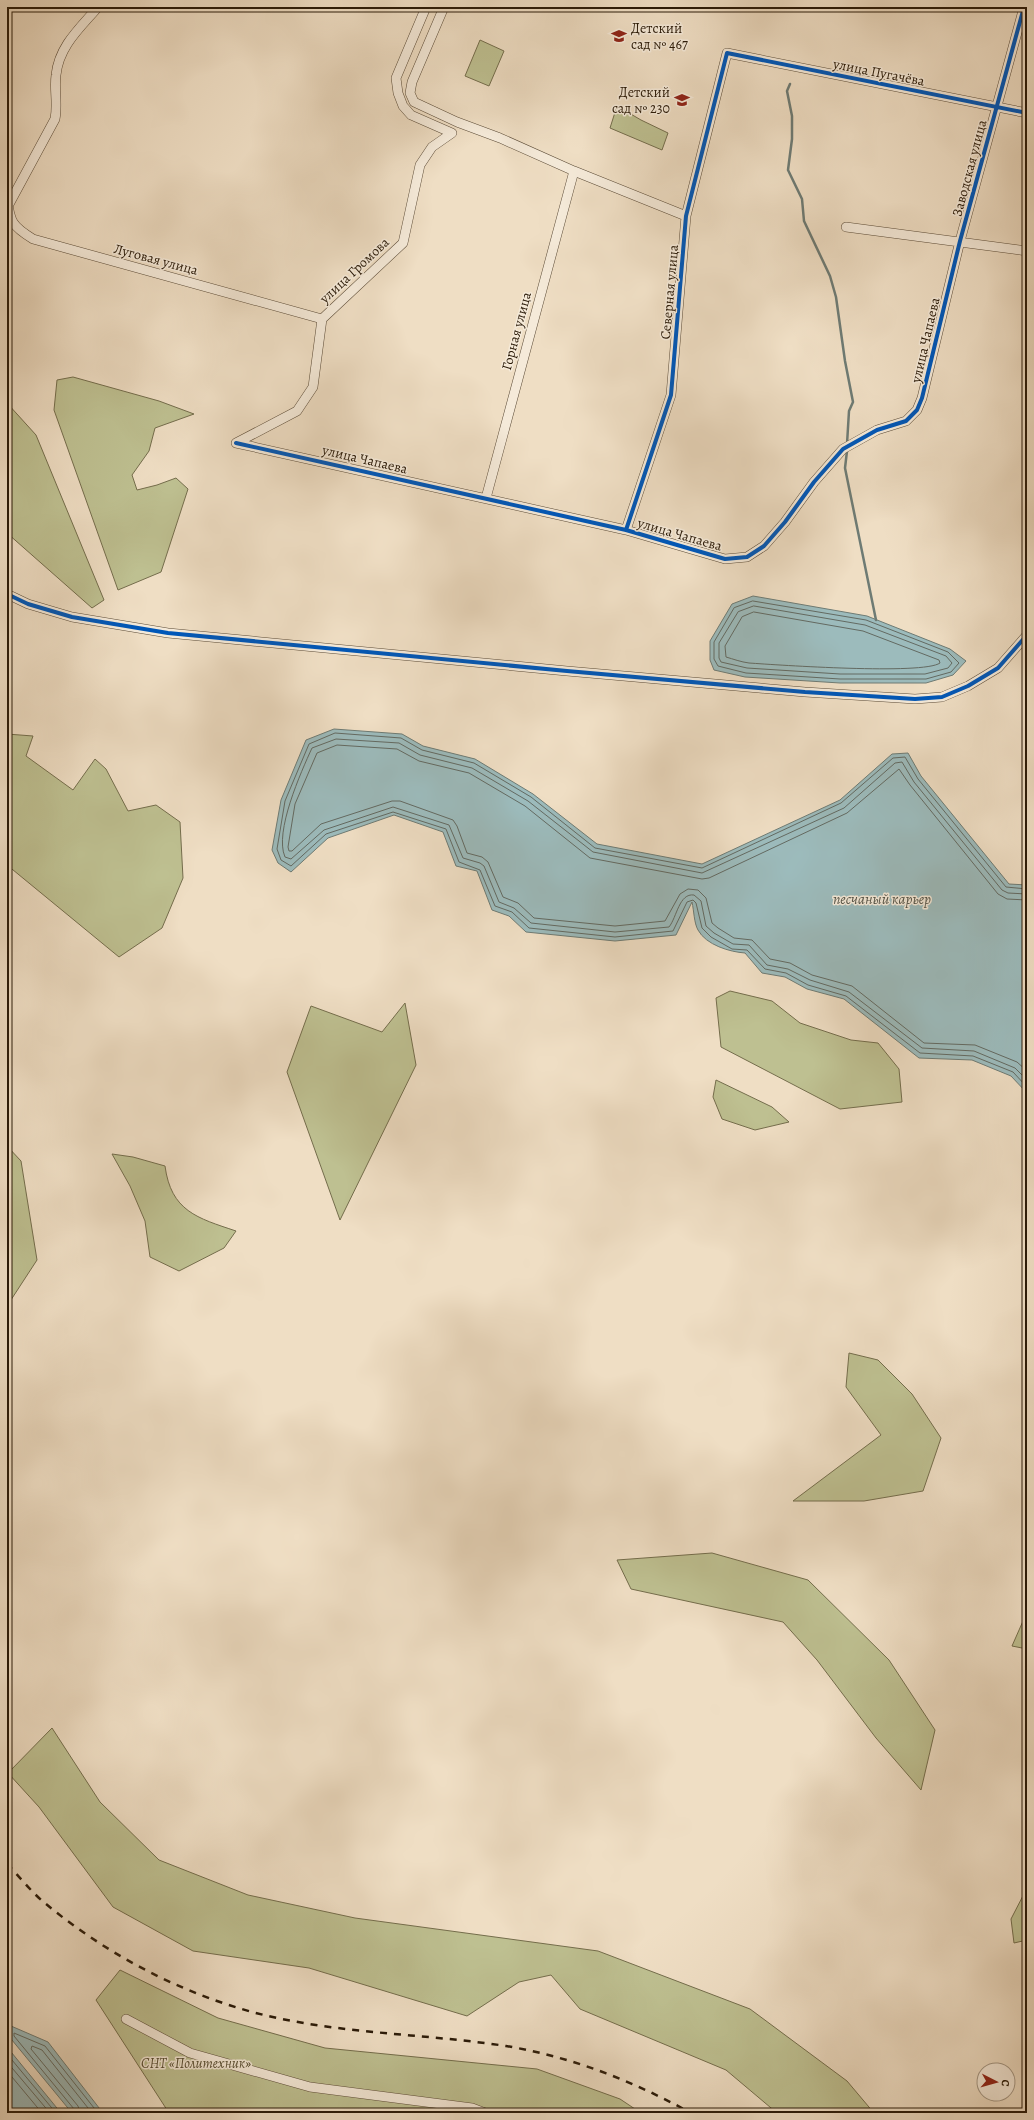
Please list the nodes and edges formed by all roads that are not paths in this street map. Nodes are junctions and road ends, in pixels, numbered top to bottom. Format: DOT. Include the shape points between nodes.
graph roads {
  1 [pos="98,7"];
  2 [pos="426,7"];
  3 [pos="444,7"];
  4 [pos="1024,7"];
  5 [pos="727,53"];
  6 [pos="997,106"];
  7 [pos="1027,113"];
  8 [pos="457,122"];
  9 [pos="452,133"];
  10 [pos="574,171"];
  11 [pos="8,202"];
  12 [pos="686,216"];
  13 [pos="846,227"];
  14 [pos="960,241"];
  15 [pos="1027,251"];
  16 [pos="322,319"];
  17 [pos="236,442"];
  18 [pos="486,498"];
  19 [pos="626,530"];
  20 [pos="7,594"];
  21 [pos="1027,635"];
  22 [pos="126,2020"];
  23 [pos="484,2113"];
  1 -- 11 [label="street" via="66,44 60,57 56,75 58,106 55,119"];
  2 -- 9 [label="street" via="396,78 398,93 403,106 411,115"];
  3 -- 8 [label="street" via="412,82 410,93 414,102"];
  4 -- 6 [label="street, Заводская улица"];
  5 -- 6 [label="street, улица Пугачёва"];
  5 -- 12 [label="street, Северная улица"];
  6 -- 7 [label="street, улица Пугачёва"];
  6 -- 14 [label="street, Заводская улица"];
  8 -- 9 [label="street"];
  8 -- 10 [label="street"];
  9 -- 16 [label="street, улица Громова" via="432,147 420,165 403,243"];
  10 -- 12 [label="street"];
  10 -- 18 [label="street, Горная улица"];
  11 -- 16 [label="street, Луговая улица" via="10,219 21,232 33,239"];
  12 -- 19 [label="street, Северная улица" via="671,395"];
  13 -- 14 [label="street"];
  14 -- 15 [label="street"];
  14 -- 19 [label="street, улица Чапаева" via="917,410 906,421 876,430 843,449 764,546 747,557 724,558"];
  16 -- 17 [label="street, улица Громова" via="313,387 297,411"];
  17 -- 18 [label="street, улица Чапаева"];
  18 -- 19 [label="street, улица Чапаева"];
  20 -- 21 [label="street" via="28,604 72,617 168,633 630,676 915,699 942,698 968,686 998,668"];
  22 -- 23 [label="street" via="190,2053 310,2087 472,2108"];
}
